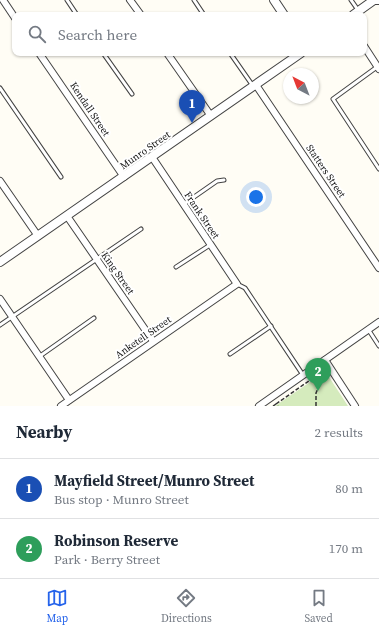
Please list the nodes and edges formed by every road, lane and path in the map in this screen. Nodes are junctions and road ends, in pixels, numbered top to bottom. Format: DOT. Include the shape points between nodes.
graph roads {
  1 [pos="3,0"];
  2 [pos="67,0"];
  3 [pos="130,0"];
  4 [pos="194,0"];
  5 [pos="274,0"];
  6 [pos="351,0"];
  7 [pos="374,0"];
  8 [pos="379,0"];
  9 [pos="75,12"];
  10 [pos="139,12"];
  11 [pos="202,12"];
  12 [pos="282,12"];
  13 [pos="356,12"];
  14 [pos="357,12"];
  15 [pos="12,14"];
  16 [pos="367,50"];
  17 [pos="41,56"];
  18 [pos="105,56"];
  19 [pos="169,56"];
  20 [pos="232,56"];
  21 [pos="297,56"];
  22 [pos="378,67"];
  23 [pos="255,86"];
  24 [pos="0,88"];
  25 [pos="132,94"];
  26 [pos="211,116"];
  27 [pos="152,157"];
  28 [pos="379,169"];
  29 [pos="61,177"];
  30 [pos="124,177"];
  31 [pos="224,180"];
  32 [pos="0,181"];
  33 [pos="183,205"];
  34 [pos="67,216"];
  35 [pos="140,228"];
  36 [pos="38,236"];
  37 [pos="210,245"];
  38 [pos="96,259"];
  39 [pos="0,262"];
  40 [pos="176,267"];
  41 [pos="379,268"];
  42 [pos="237,284"];
  43 [pos="54,288"];
  44 [pos="57,292"];
  45 [pos="0,298"];
  46 [pos="13,317"];
  47 [pos="94,318"];
  48 [pos="379,322"];
  49 [pos="0,326"];
  50 [pos="271,326"];
  51 [pos="368,329"];
  52 [pos="153,341"];
  53 [pos="379,346"];
  54 [pos="230,354"];
  55 [pos="39,356"];
  56 [pos="325,360"];
  57 [pos="303,375"];
  58 [pos="70,402"];
  59 [pos="277,405"];
  60 [pos="61,406"];
  61 [pos="259,406"];
  62 [pos="274,406"];
  63 [pos="316,406"];
  64 [pos="355,406"];
  1 -- 15 [label="street"];
  2 -- 9 [label="lane"];
  3 -- 10 [label="street"];
  4 -- 11 [label="lane"];
  5 -- 12 [label="street"];
  6 -- 13 [label="lane"];
  7 -- 8 [label="street"];
  7 -- 14 [label="street"];
  16 -- 22 [label="street"];
  17 -- 30 [label="street, Kendall Street"];
  18 -- 25 [label="lane"];
  19 -- 26 [label="street"];
  20 -- 23 [label="lane"];
  21 -- 23 [label="street, Munro Street"];
  22 -- 28 [label="lane" via="333,99"];
  23 -- 26 [label="street, Munro Street"];
  23 -- 41 [label="street, Statters Street"];
  24 -- 29 [label="lane"];
  26 -- 27 [label="street, Munro Street"];
  27 -- 30 [label="street, Munro Street"];
  27 -- 33 [label="street, Frank Street"];
  30 -- 34 [label="street, Munro Street"];
  31 -- 33 [label="lane" via="217,181"];
  32 -- 36 [label="street"];
  33 -- 37 [label="street, Frank Street"];
  34 -- 36 [label="street, Munro Street"];
  34 -- 38 [label="street, King Street"];
  35 -- 38 [label="lane"];
  36 -- 39 [label="street, Munro Street"];
  37 -- 40 [label="lane"];
  37 -- 42 [label="street, Frank Street"];
  38 -- 43 [label="lane"];
  38 -- 52 [label="street, King Street"];
  42 -- 50 [label="lane" via="245,288"];
  42 -- 52 [label="street, Anketell Street"];
  43 -- 44 [label="lane"];
  43 -- 46 [label="lane"];
  45 -- 46 [label="street"];
  46 -- 49 [label="lane"];
  46 -- 55 [label="street"];
  47 -- 55 [label="lane"];
  48 -- 51 [label="street"];
  50 -- 54 [label="lane"];
  50 -- 57 [label="lane"];
  51 -- 53 [label="lane"];
  51 -- 56 [label="street"];
  52 -- 58 [label="street, Anketell Street"];
  55 -- 58 [label="street"];
  56 -- 57 [label="street"];
  56 -- 64 [label="street"];
  57 -- 61 [label="street"];
  58 -- 60 [label="street, Anketell Street"];
  59 -- 62 [label="path"];
  59 -- 63 [label="path" via="325,370 316,394"];
}
